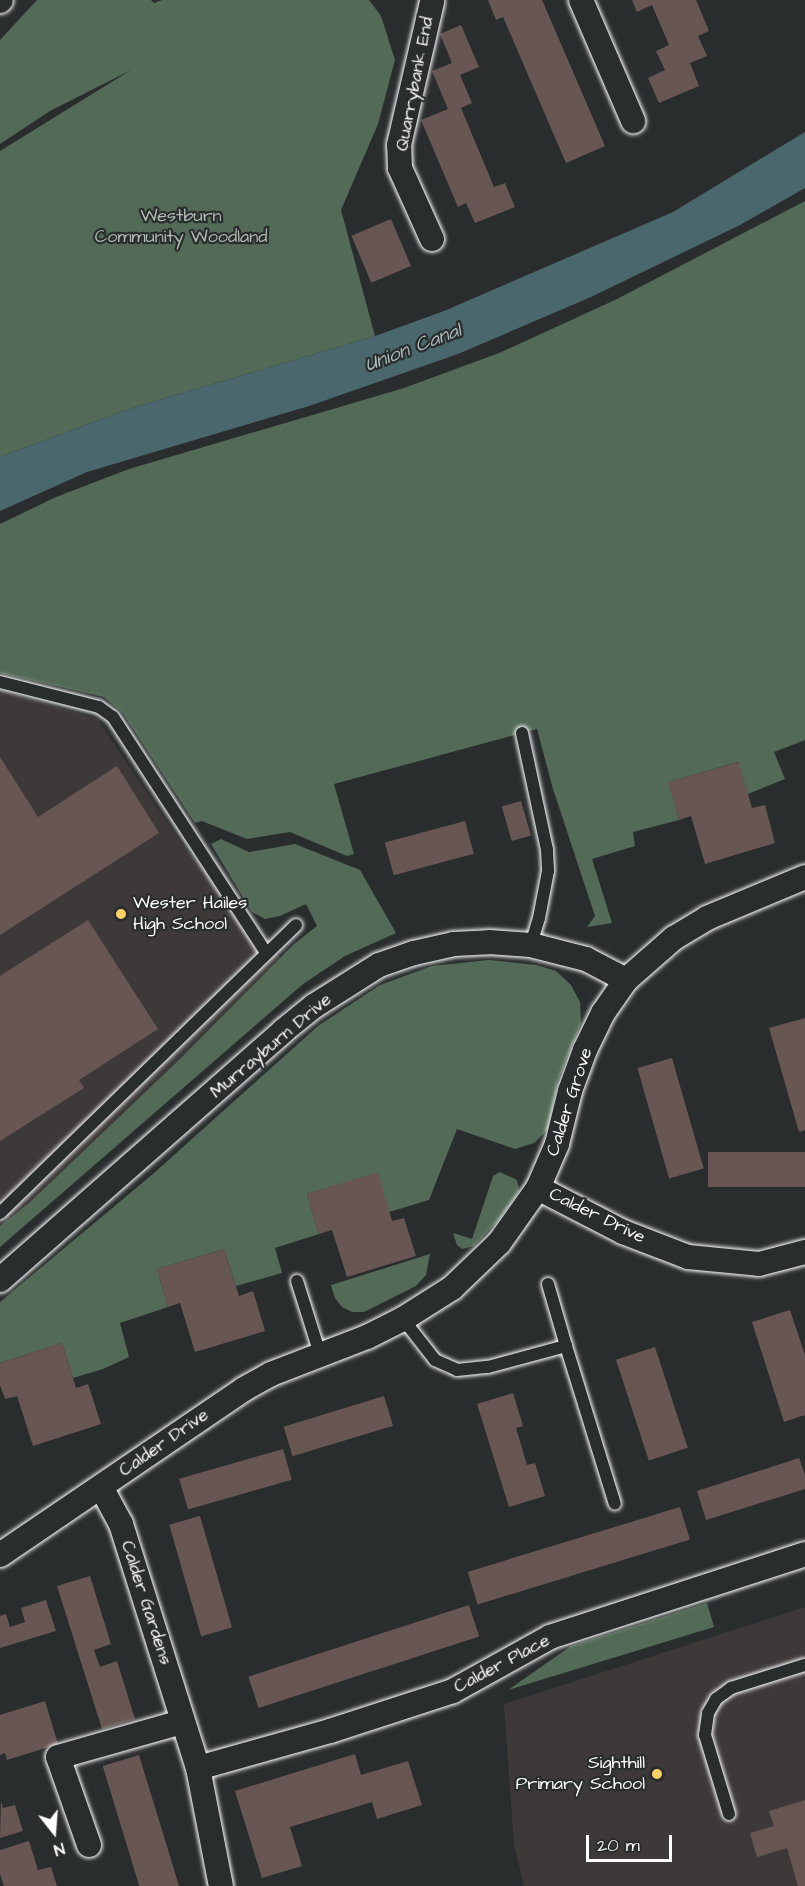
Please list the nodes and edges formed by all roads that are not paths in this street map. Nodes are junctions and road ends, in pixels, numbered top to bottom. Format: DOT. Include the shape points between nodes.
graph roads {
  1 [pos="581,0"];
  2 [pos="432,1"];
  3 [pos="633,121"];
  4 [pos="432,239"];
  5 [pos="0,682"];
  6 [pos="522,733"];
  7 [pos="805,877"];
  8 [pos="296,925"];
  9 [pos="531,945"];
  10 [pos="266,952"];
  11 [pos="626,980"];
  12 [pos="538,1188"];
  13 [pos="0,1213"];
  14 [pos="805,1252"];
  15 [pos="0,1280"];
  16 [pos="297,1281"];
  17 [pos="548,1284"];
  18 [pos="404,1319"];
  19 [pos="566,1346"];
  20 [pos="320,1354"];
  21 [pos="101,1487"];
  22 [pos="615,1504"];
  23 [pos="805,1554"];
  24 [pos="0,1555"];
  25 [pos="805,1665"];
  26 [pos="182,1722"];
  27 [pos="198,1768"];
  28 [pos="729,1814"];
  29 [pos="89,1845"];
  30 [pos="221,1886"];
  1 -- 3 [label="street"];
  2 -- 4 [label="street, Quarrybank End" via="399,145 405,203"];
  5 -- 10 [label="lane" via="99,707 113,717"];
  6 -- 9 [label="lane" via="548,871"];
  7 -- 11 [label="street, Calder Grove" via="707,918 674,939"];
  8 -- 10 [label="lane"];
  9 -- 11 [label="street, Murrayburn Drive" via="586,959"];
  9 -- 15 [label="street, Murrayburn Drive" via="454,944 388,962 347,983 283,1031"];
  10 -- 13 [label="lane"];
  11 -- 12 [label="street, Calder Grove" via="603,1013 585,1050 557,1144"];
  12 -- 14 [label="street, Calder Drive" via="623,1232 688,1257 759,1264"];
  12 -- 18 [label="street, Calder Drive" via="499,1243 475,1268"];
  16 -- 20 [label="lane"];
  17 -- 19 [label="lane"];
  18 -- 19 [label="lane" via="435,1360 457,1370 488,1367"];
  18 -- 20 [label="street, Calder Drive"];
  19 -- 22 [label="lane"];
  20 -- 21 [label="street, Calder Drive" via="244,1389"];
  21 -- 24 [label="street, Calder Drive"];
  21 -- 26 [label="street, Calder Gardens" via="121,1524"];
  23 -- 27 [label="street, Calder Place" via="550,1637 453,1691"];
  25 -- 28 [label="lane" via="731,1688 716,1699 708,1713 705,1735"];
  26 -- 27 [label="street, Calder Gardens"];
  26 -- 29 [label="street" via="58,1757"];
  27 -- 30 [label="street, Calder Gardens"];
}
